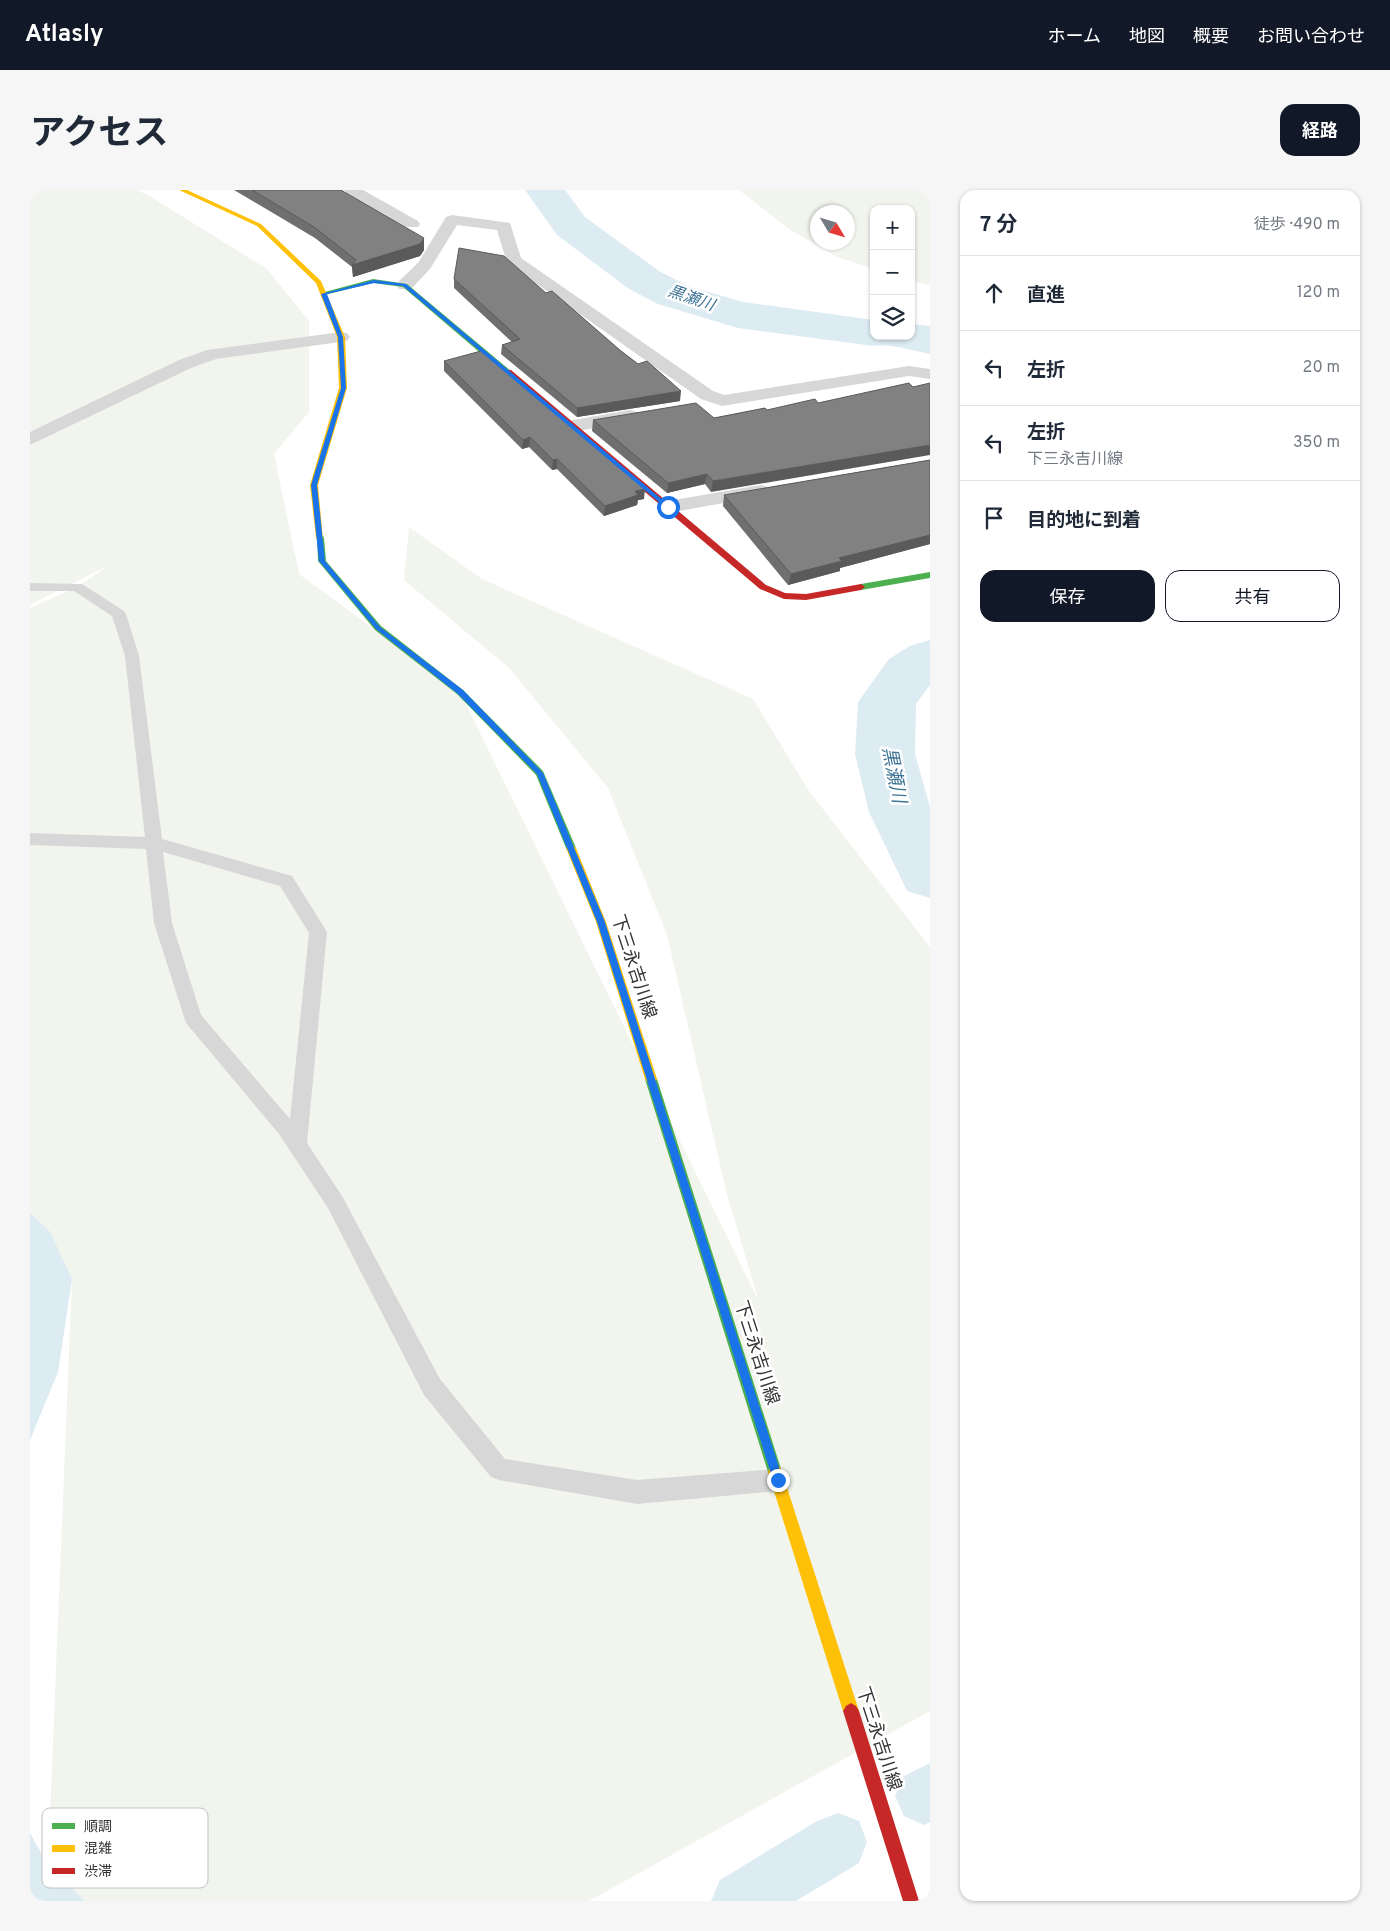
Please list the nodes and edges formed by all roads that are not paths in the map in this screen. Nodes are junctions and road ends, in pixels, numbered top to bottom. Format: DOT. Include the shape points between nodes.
graph roads {
  1 [pos="182,190"];
  2 [pos="352,190"];
  3 [pos="412,224"];
  4 [pos="405,285"];
  5 [pos="324,294"];
  6 [pos="340,337"];
  7 [pos="930,374"];
  8 [pos="722,401"];
  9 [pos="694,405"];
  10 [pos="648,413"];
  11 [pos="573,426"];
  12 [pos="30,439"];
  13 [pos="775,489"];
  14 [pos="668,507"];
  15 [pos="930,575"];
  16 [pos="30,587"];
  17 [pos="30,838"];
  18 [pos="153,843"];
  19 [pos="297,1145"];
  20 [pos="778,1480"];
  21 [pos="911,1901"];
  1 -- 5 [label="main road, 下三永吉川線" via="259,226 320,282"];
  2 -- 3 [label="street"];
  4 -- 5 [label="main road" via="374,281"];
  4 -- 8 [label="street" via="424,266 452,220 504,226 513,260 707,395"];
  4 -- 11 [label="main road"];
  5 -- 6 [label="main road, 下三永吉川線"];
  6 -- 12 [label="street" via="213,354 185,364"];
  6 -- 20 [label="main road, 下三永吉川線" via="343,388 314,485 322,561 378,628 460,692 540,773 601,922"];
  7 -- 8 [label="street" via="909,371"];
  8 -- 9 [label="street"];
  10 -- 11 [label="street"];
  11 -- 14 [label="main road"];
  13 -- 14 [label="street"];
  14 -- 15 [label="main road" via="763,587 784,596 806,597"];
  16 -- 18 [label="lane" via="77,587 119,614 132,656"];
  17 -- 18 [label="lane"];
  18 -- 19 [label="lane" via="162,923 193,1018"];
  18 -- 19 [label="lane" via="286,881 318,932"];
  19 -- 20 [label="lane" via="335,1202 432,1387 499,1469 637,1492"];
  20 -- 21 [label="main road, 下三永吉川線"];
}
